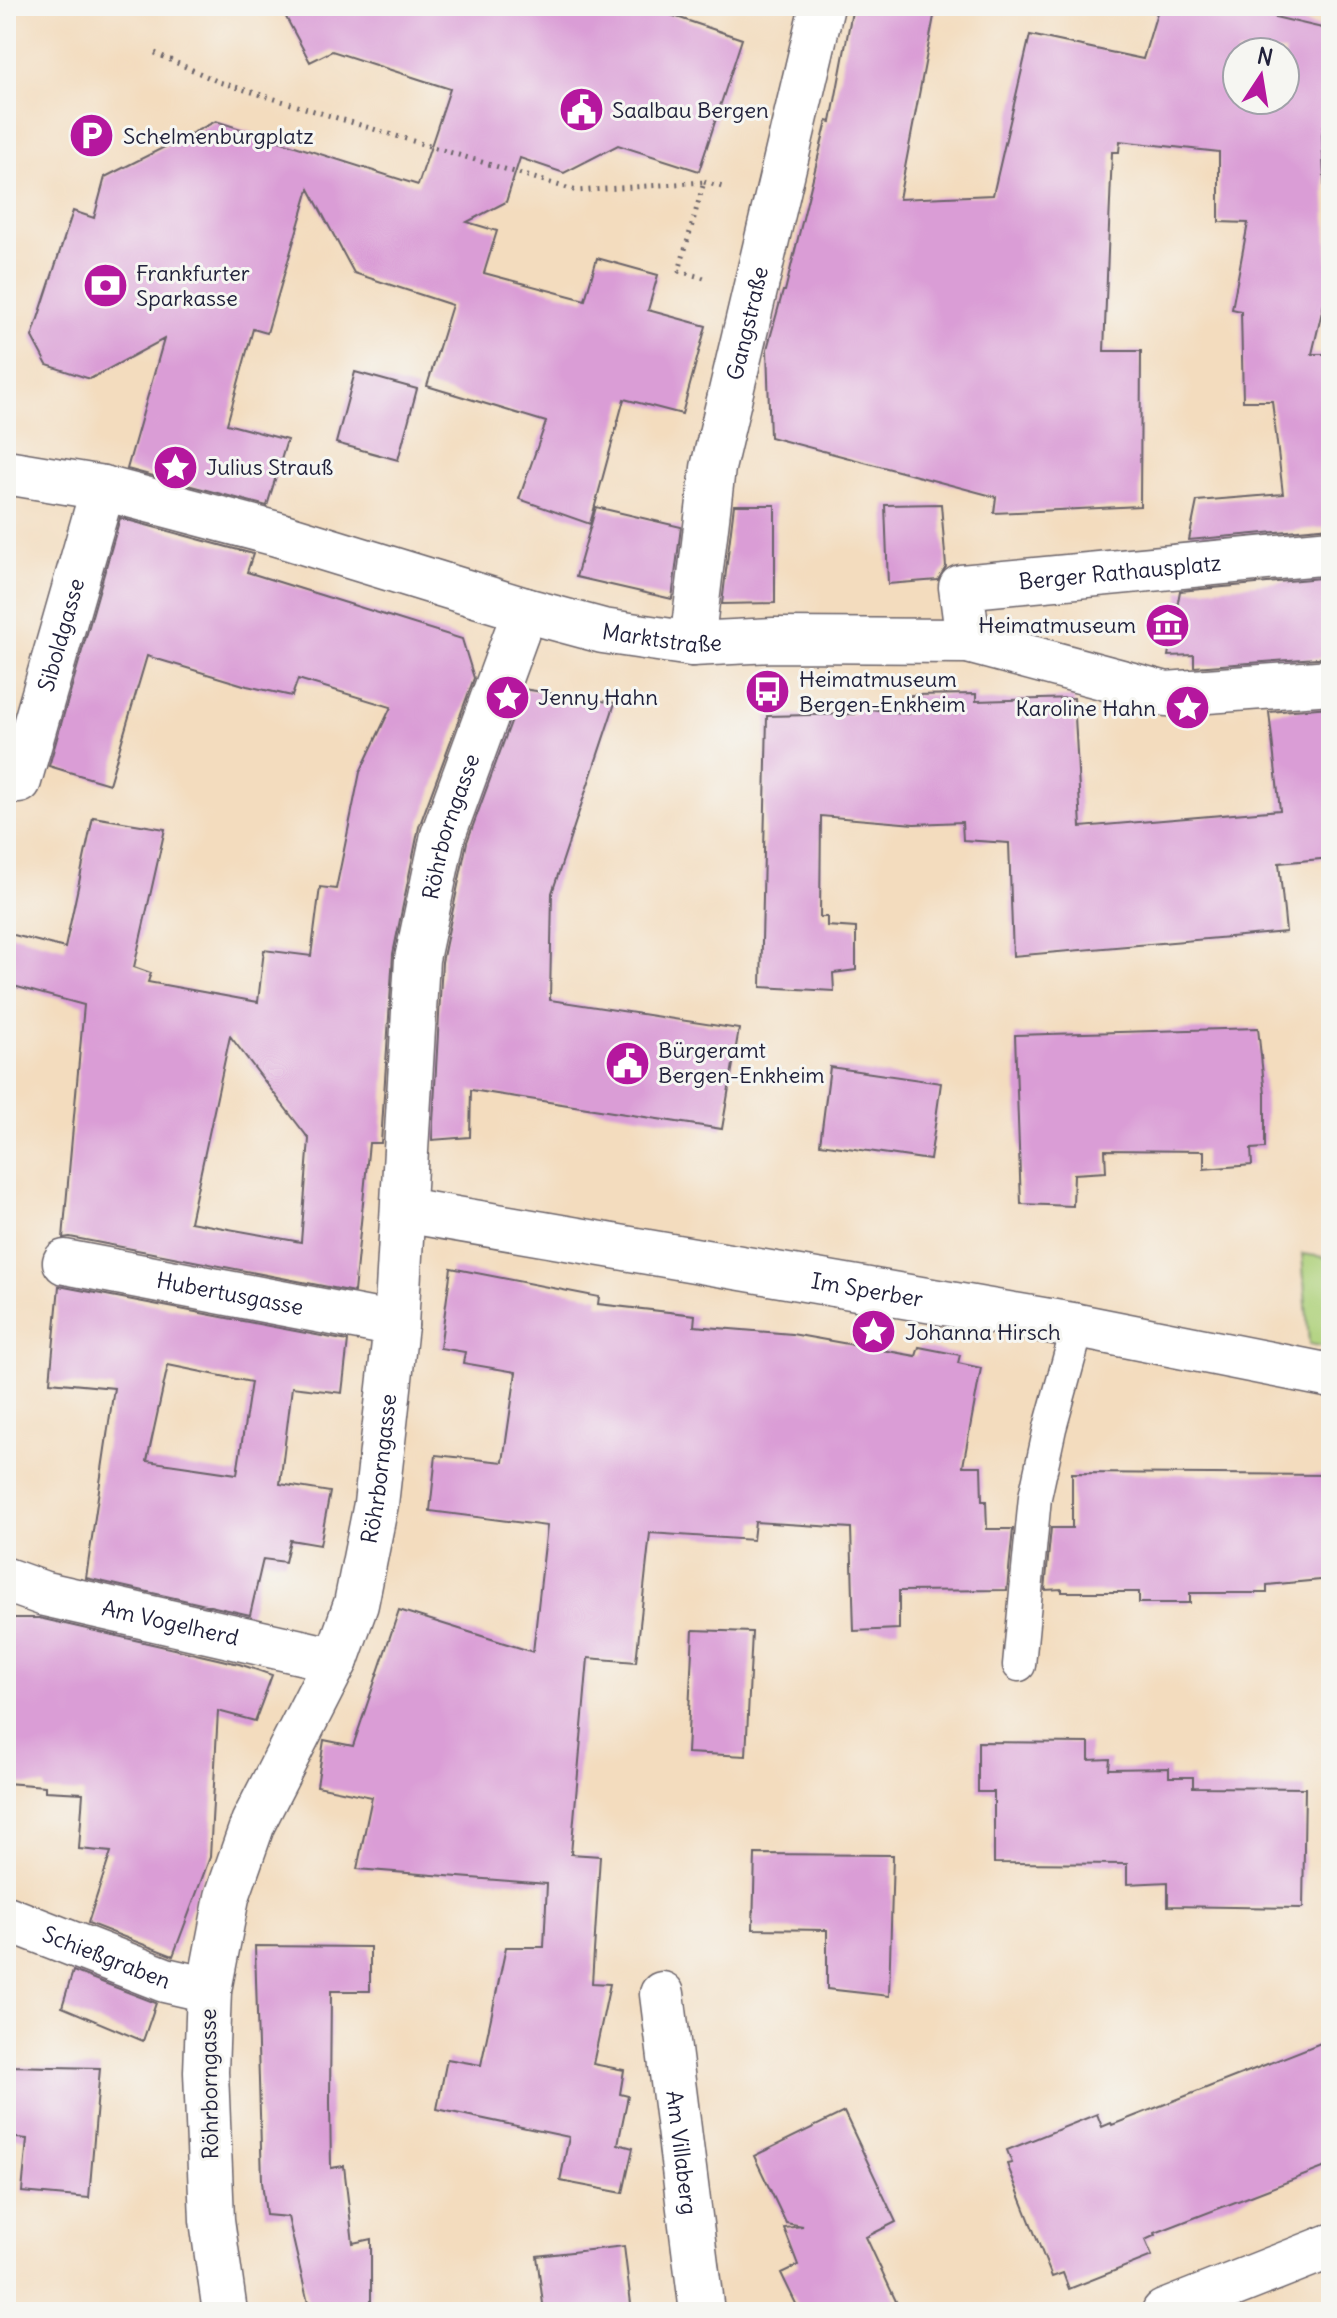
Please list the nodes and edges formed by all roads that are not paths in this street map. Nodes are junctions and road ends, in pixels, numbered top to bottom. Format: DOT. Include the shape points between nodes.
graph roads {
  1 [pos="822,6"];
  2 [pos="6,472"];
  3 [pos="103,488"];
  4 [pos="1331,552"];
  5 [pos="525,610"];
  6 [pos="968,641"];
  7 [pos="692,644"];
  8 [pos="1331,682"];
  9 [pos="19,781"];
  10 [pos="404,1210"];
  11 [pos="65,1262"];
  12 [pos="396,1325"];
  13 [pos="1078,1326"];
  14 [pos="1331,1376"];
  15 [pos="6,1580"];
  16 [pos="336,1660"];
  17 [pos="1019,1665"];
  18 [pos="6,1918"];
  19 [pos="209,1990"];
  20 [pos="662,1994"];
  21 [pos="1331,2246"];
  22 [pos="225,2312"];
  23 [pos="702,2312"];
  24 [pos="1164,2312"];
  1 -- 7 [label="street, Gangstraße" via="713,468"];
  2 -- 3 [label="street, Marktstraße"];
  3 -- 5 [label="street, Marktstraße" via="277,534"];
  3 -- 9 [label="street, Siboldgasse"];
  4 -- 6 [label="street, Berger Rathausplatz" via="961,587"];
  5 -- 7 [label="street, Marktstraße" via="603,631"];
  5 -- 10 [label="street, Röhrborngasse" via="443,835 417,959"];
  6 -- 7 [label="street, Marktstraße"];
  6 -- 8 [label="street, Marktstraße" via="1166,694"];
  10 -- 12 [label="street, Röhrborngasse"];
  10 -- 13 [label="street, Im Sperber"];
  11 -- 12 [label="street, Hubertusgasse"];
  12 -- 16 [label="street, Röhrborngasse" via="376,1504 356,1604"];
  13 -- 14 [label="street, Im Sperber"];
  13 -- 17 [label="lane" via="1035,1497"];
  15 -- 16 [label="street, Am Vogelherd" via="45,1594"];
  16 -- 19 [label="street, Röhrborngasse" via="253,1823 227,1897"];
  18 -- 19 [label="street, Schießgraben" via="165,1980"];
  19 -- 22 [label="street, Röhrborngasse" via="206,2072 212,2220"];
  20 -- 23 [label="street, Am Villaberg"];
  21 -- 24 [label="street"];
}
